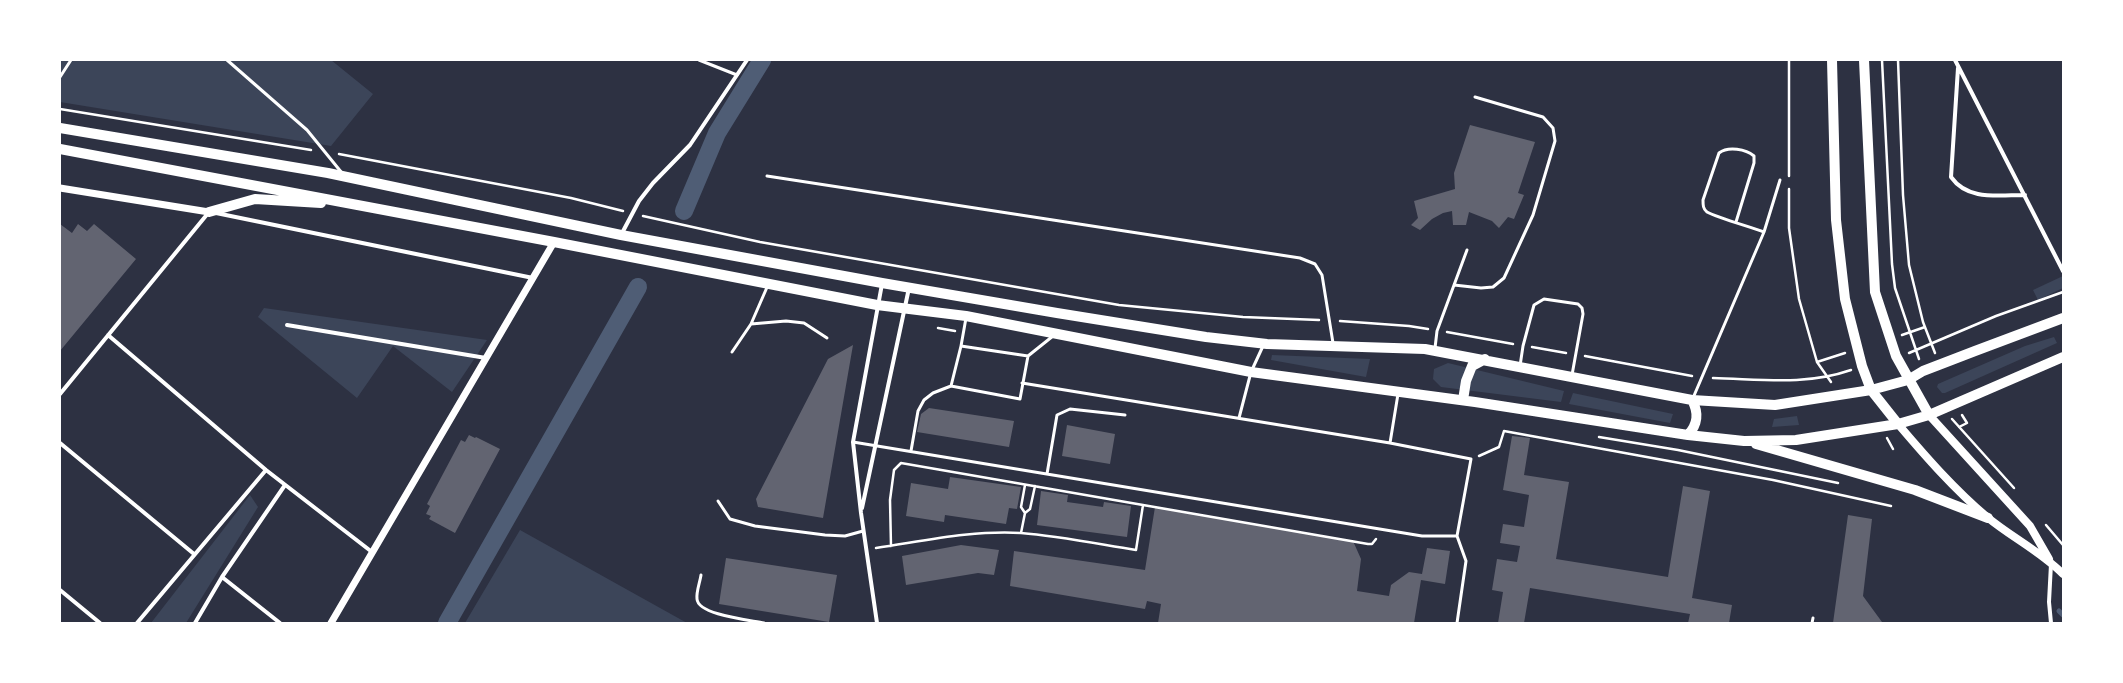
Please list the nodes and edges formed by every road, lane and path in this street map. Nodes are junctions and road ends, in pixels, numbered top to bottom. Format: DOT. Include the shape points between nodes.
graph roads {
  1 [pos="71,60"];
  2 [pos="226,60"];
  3 [pos="699,60"];
  4 [pos="747,60"];
  5 [pos="1789,60"];
  6 [pos="1832,60"];
  7 [pos="1864,60"];
  8 [pos="1882,60"];
  9 [pos="1898,60"];
  10 [pos="1955,60"];
  11 [pos="1958,66"];
  12 [pos="737,75"];
  13 [pos="60,77"];
  14 [pos="1475,97"];
  15 [pos="60,109"];
  16 [pos="60,128"];
  17 [pos="60,149"];
  18 [pos="324,152"];
  19 [pos="766,176"];
  20 [pos="346,177"];
  21 [pos="1780,180"];
  22 [pos="60,188"];
  23 [pos="2025,195"];
  24 [pos="363,206"];
  25 [pos="209,212"];
  26 [pos="632,213"];
  27 [pos="1736,222"];
  28 [pos="1764,232"];
  29 [pos="621,235"];
  30 [pos="554,242"];
  31 [pos="1467,250"];
  32 [pos="2063,271"];
  33 [pos="533,278"];
  34 [pos="769,283"];
  35 [pos="882,283"];
  36 [pos="1454,284"];
  37 [pos="909,288"];
  38 [pos="2063,292"];
  39 [pos="877,305"];
  40 [pos="905,309"];
  41 [pos="966,316"];
  42 [pos="2063,318"];
  43 [pos="1329,321"];
  44 [pos="751,324"];
  45 [pos="287,325"];
  46 [pos="933,327"];
  47 [pos="1925,327"];
  48 [pos="1437,331"];
  49 [pos="964,332"];
  50 [pos="1910,332"];
  51 [pos="108,335"];
  52 [pos="1055,335"];
  53 [pos="827,338"];
  54 [pos="1890,339"];
  55 [pos="1267,344"];
  56 [pos="1931,344"];
  57 [pos="961,346"];
  58 [pos="1523,346"];
  59 [pos="1333,347"];
  60 [pos="1858,349"];
  61 [pos="1435,350"];
  62 [pos="1917,350"];
  63 [pos="732,352"];
  64 [pos="1576,355"];
  65 [pos="1028,356"];
  66 [pos="1896,356"];
  67 [pos="2063,357"];
  68 [pos="487,358"];
  69 [pos="1485,359"];
  70 [pos="1817,362"];
  71 [pos="1862,366"];
  72 [pos="1520,368"];
  73 [pos="1923,371"];
  74 [pos="1251,372"];
  75 [pos="1571,376"];
  76 [pos="1702,377"];
  77 [pos="1827,377"];
  78 [pos="1908,380"];
  79 [pos="1022,382"];
  80 [pos="951,386"];
  81 [pos="1871,390"];
  82 [pos="1398,392"];
  83 [pos="60,394"];
  84 [pos="1840,396"];
  85 [pos="1463,400"];
  86 [pos="1692,400"];
  87 [pos="1943,409"];
  88 [pos="1125,415"];
  89 [pos="1929,415"];
  90 [pos="1239,418"];
  91 [pos="1898,424"];
  92 [pos="1688,435"];
  93 [pos="1594,436"];
  94 [pos="1744,441"];
  95 [pos="853,442"];
  96 [pos="60,443"];
  97 [pos="1390,443"];
  98 [pos="876,446"];
  99 [pos="910,451"];
  100 [pos="1480,456"];
  101 [pos="1471,459"];
  102 [pos="1478,464"];
  103 [pos="266,470"];
  104 [pos="1047,474"];
  105 [pos="1840,484"];
  106 [pos="285,485"];
  107 [pos="1025,485"];
  108 [pos="1035,486"];
  109 [pos="2018,491"];
  110 [pos="718,501"];
  111 [pos="1144,505"];
  112 [pos="1891,506"];
  113 [pos="861,513"];
  114 [pos="1025,513"];
  115 [pos="1988,518"];
  116 [pos="2041,521"];
  117 [pos="1376,528"];
  118 [pos="863,531"];
  119 [pos="1021,533"];
  120 [pos="1457,536"];
  121 [pos="2063,545"];
  122 [pos="372,552"];
  123 [pos="194,554"];
  124 [pos="2051,561"];
  125 [pos="2063,574"];
  126 [pos="701,575"];
  127 [pos="222,577"];
  128 [pos="60,590"];
  129 [pos="1812,618"];
  130 [pos="100,623"];
  131 [pos="137,623"];
  132 [pos="195,623"];
  133 [pos="280,623"];
  134 [pos="330,623"];
  135 [pos="764,623"];
  136 [pos="877,623"];
  137 [pos="1457,623"];
  138 [pos="1812,623"];
  139 [pos="2051,623"];
  1 -- 13 [label="lane"];
  2 -- 18 [label="lane" via="307,130"];
  3 -- 12 [label="lane"];
  4 -- 12 [label="street"];
  5 -- 70 [label="path" via="1789,228 1799,299"];
  6 -- 60 [label="main road" via="1836,220 1845,299"];
  7 -- 54 [label="main road" via="1875,292"];
  8 -- 50 [label="path" via="1892,264 1895,288"];
  9 -- 47 [label="path" via="1903,195 1909,265"];
  10 -- 11 [label="street"];
  11 -- 23 [label="street"];
  11 -- 23 [label="street" via="1951,177 1957,186 1980,195"];
  12 -- 26 [label="street" via="690,145 653,183"];
  14 -- 36 [label="lane" via="1543,117 1553,128 1555,141 1533,215 1504,278 1493,287"];
  15 -- 18 [label="path"];
  16 -- 20 [label="main road"];
  17 -- 24 [label="main road"];
  18 -- 20 [label="lane"];
  18 -- 26 [label="path" via="571,198"];
  19 -- 43 [label="lane" via="1300,258 1315,264 1322,275"];
  20 -- 29 [label="main road"];
  21 -- 28 [label="lane"];
  22 -- 25 [label="street"];
  23 -- 32 [label="street"];
  24 -- 25 [label="main road" via="255,199"];
  24 -- 30 [label="main road"];
  25 -- 33 [label="street"];
  25 -- 51 [label="street"];
  26 -- 29 [label="street"];
  26 -- 43 [label="path" via="767,244 1119,305 1243,317"];
  27 -- 27 [label="lane" via="1707,212 1703,200 1719,153 1728,148 1754,156"];
  27 -- 28 [label="lane"];
  28 -- 76 [label="lane"];
  29 -- 35 [label="main road"];
  30 -- 33 [label="street"];
  30 -- 34 [label="main road"];
  31 -- 36 [label="lane"];
  33 -- 68 [label="street"];
  34 -- 39 [label="main road"];
  34 -- 44 [label="lane"];
  35 -- 37 [label="main road"];
  35 -- 39 [label="street"];
  36 -- 48 [label="lane"];
  37 -- 40 [label="street"];
  37 -- 55 [label="main road" via="1206,337"];
  38 -- 56 [label="path" via="1996,316"];
  39 -- 40 [label="main road"];
  39 -- 95 [label="street"];
  40 -- 41 [label="main road"];
  40 -- 98 [label="street"];
  41 -- 49 [label="lane"];
  41 -- 52 [label="main road"];
  42 -- 73 [label="main road"];
  43 -- 48 [label="path" via="1409,326"];
  43 -- 59 [label="lane"];
  44 -- 53 [label="lane" via="786,321 804,323"];
  44 -- 63 [label="lane"];
  45 -- 68 [label="street"];
  46 -- 49 [label="path"];
  47 -- 50 [label="path"];
  47 -- 56 [label="path"];
  48 -- 58 [label="path"];
  48 -- 61 [label="lane"];
  49 -- 57 [label="lane"];
  50 -- 54 [label="path"];
  50 -- 62 [label="path"];
  51 -- 83 [label="street"];
  51 -- 103 [label="street"];
  52 -- 65 [label="lane"];
  52 -- 74 [label="main road"];
  54 -- 66 [label="main road"];
  55 -- 59 [label="main road"];
  55 -- 74 [label="lane" via="1263,346"];
  56 -- 62 [label="path"];
  57 -- 65 [label="lane"];
  57 -- 80 [label="lane"];
  58 -- 64 [label="path"];
  58 -- 64 [label="lane" via="1537,301 1544,299 1578,304 1583,314"];
  58 -- 72 [label="lane"];
  59 -- 61 [label="main road"];
  60 -- 70 [label="path"];
  60 -- 71 [label="main road"];
  61 -- 69 [label="main road"];
  62 -- 66 [label="path"];
  62 -- 73 [label="path"];
  64 -- 75 [label="lane"];
  64 -- 76 [label="path"];
  65 -- 79 [label="lane"];
  66 -- 78 [label="main road"];
  67 -- 87 [label="main road"];
  68 -- 122 [label="street"];
  69 -- 72 [label="main road"];
  69 -- 85 [label="main road" via="1472,366"];
  70 -- 77 [label="path"];
  71 -- 77 [label="path"];
  71 -- 81 [label="main road"];
  72 -- 75 [label="main road"];
  73 -- 78 [label="main road"];
  74 -- 82 [label="main road"];
  74 -- 90 [label="lane"];
  75 -- 86 [label="main road"];
  76 -- 77 [label="path" via="1799,381"];
  76 -- 86 [label="lane"];
  77 -- 84 [label="path"];
  78 -- 81 [label="main road"];
  78 -- 89 [label="main road"];
  79 -- 80 [label="lane" via="1020,399"];
  79 -- 90 [label="lane"];
  80 -- 99 [label="lane" via="924,400 918,410"];
  81 -- 84 [label="main road"];
  81 -- 91 [label="main road"];
  82 -- 85 [label="main road"];
  82 -- 97 [label="lane"];
  84 -- 86 [label="main road" via="1775,405"];
  85 -- 92 [label="main road"];
  86 -- 92 [label="main road" via="1697,414 1694,428"];
  87 -- 89 [label="main road"];
  87 -- 109 [label="path"];
  88 -- 104 [label="lane" via="1070,409 1057,415"];
  89 -- 91 [label="main road"];
  89 -- 124 [label="main road" via="2030,526"];
  90 -- 97 [label="lane"];
  91 -- 94 [label="main road" via="1796,440"];
  91 -- 115 [label="main road" via="1953,487"];
  92 -- 94 [label="main road"];
  93 -- 105 [label="path" via="1678,450"];
  94 -- 115 [label="main road" via="1915,490"];
  95 -- 98 [label="lane"];
  95 -- 113 [label="street"];
  96 -- 123 [label="street"];
  97 -- 101 [label="lane"];
  98 -- 99 [label="lane"];
  98 -- 113 [label="street"];
  99 -- 104 [label="lane"];
  100 -- 101 [label="path"];
  100 -- 102 [label="path"];
  100 -- 112 [label="path" via="1502,444 1504,431 1773,480"];
  101 -- 120 [label="lane"];
  103 -- 106 [label="street"];
  103 -- 123 [label="street"];
  104 -- 117 [label="lane"];
  106 -- 122 [label="street"];
  106 -- 127 [label="street"];
  107 -- 108 [label="path"];
  107 -- 114 [label="path" via="1022,506"];
  107 -- 119 [label="path" via="901,463 894,470 890,500 891,546 959,535"];
  108 -- 111 [label="path"];
  108 -- 114 [label="path" via="1030,508"];
  110 -- 118 [label="lane" via="730,519 754,526 845,536"];
  111 -- 117 [label="path" via="1368,544 1375,541"];
  111 -- 119 [label="path" via="1136,550"];
  113 -- 118 [label="street"];
  114 -- 119 [label="path"];
  115 -- 124 [label="main road"];
  116 -- 121 [label="path"];
  117 -- 120 [label="lane" via="1422,536"];
  118 -- 136 [label="street"];
  120 -- 137 [label="lane" via="1466,561"];
  122 -- 134 [label="street"];
  123 -- 131 [label="street"];
  124 -- 125 [label="main road"];
  124 -- 139 [label="street"];
  126 -- 135 [label="lane" via="697,599 709,612"];
  127 -- 132 [label="street"];
  127 -- 133 [label="street"];
  128 -- 130 [label="street"];
  129 -- 138 [label="lane"];
}
